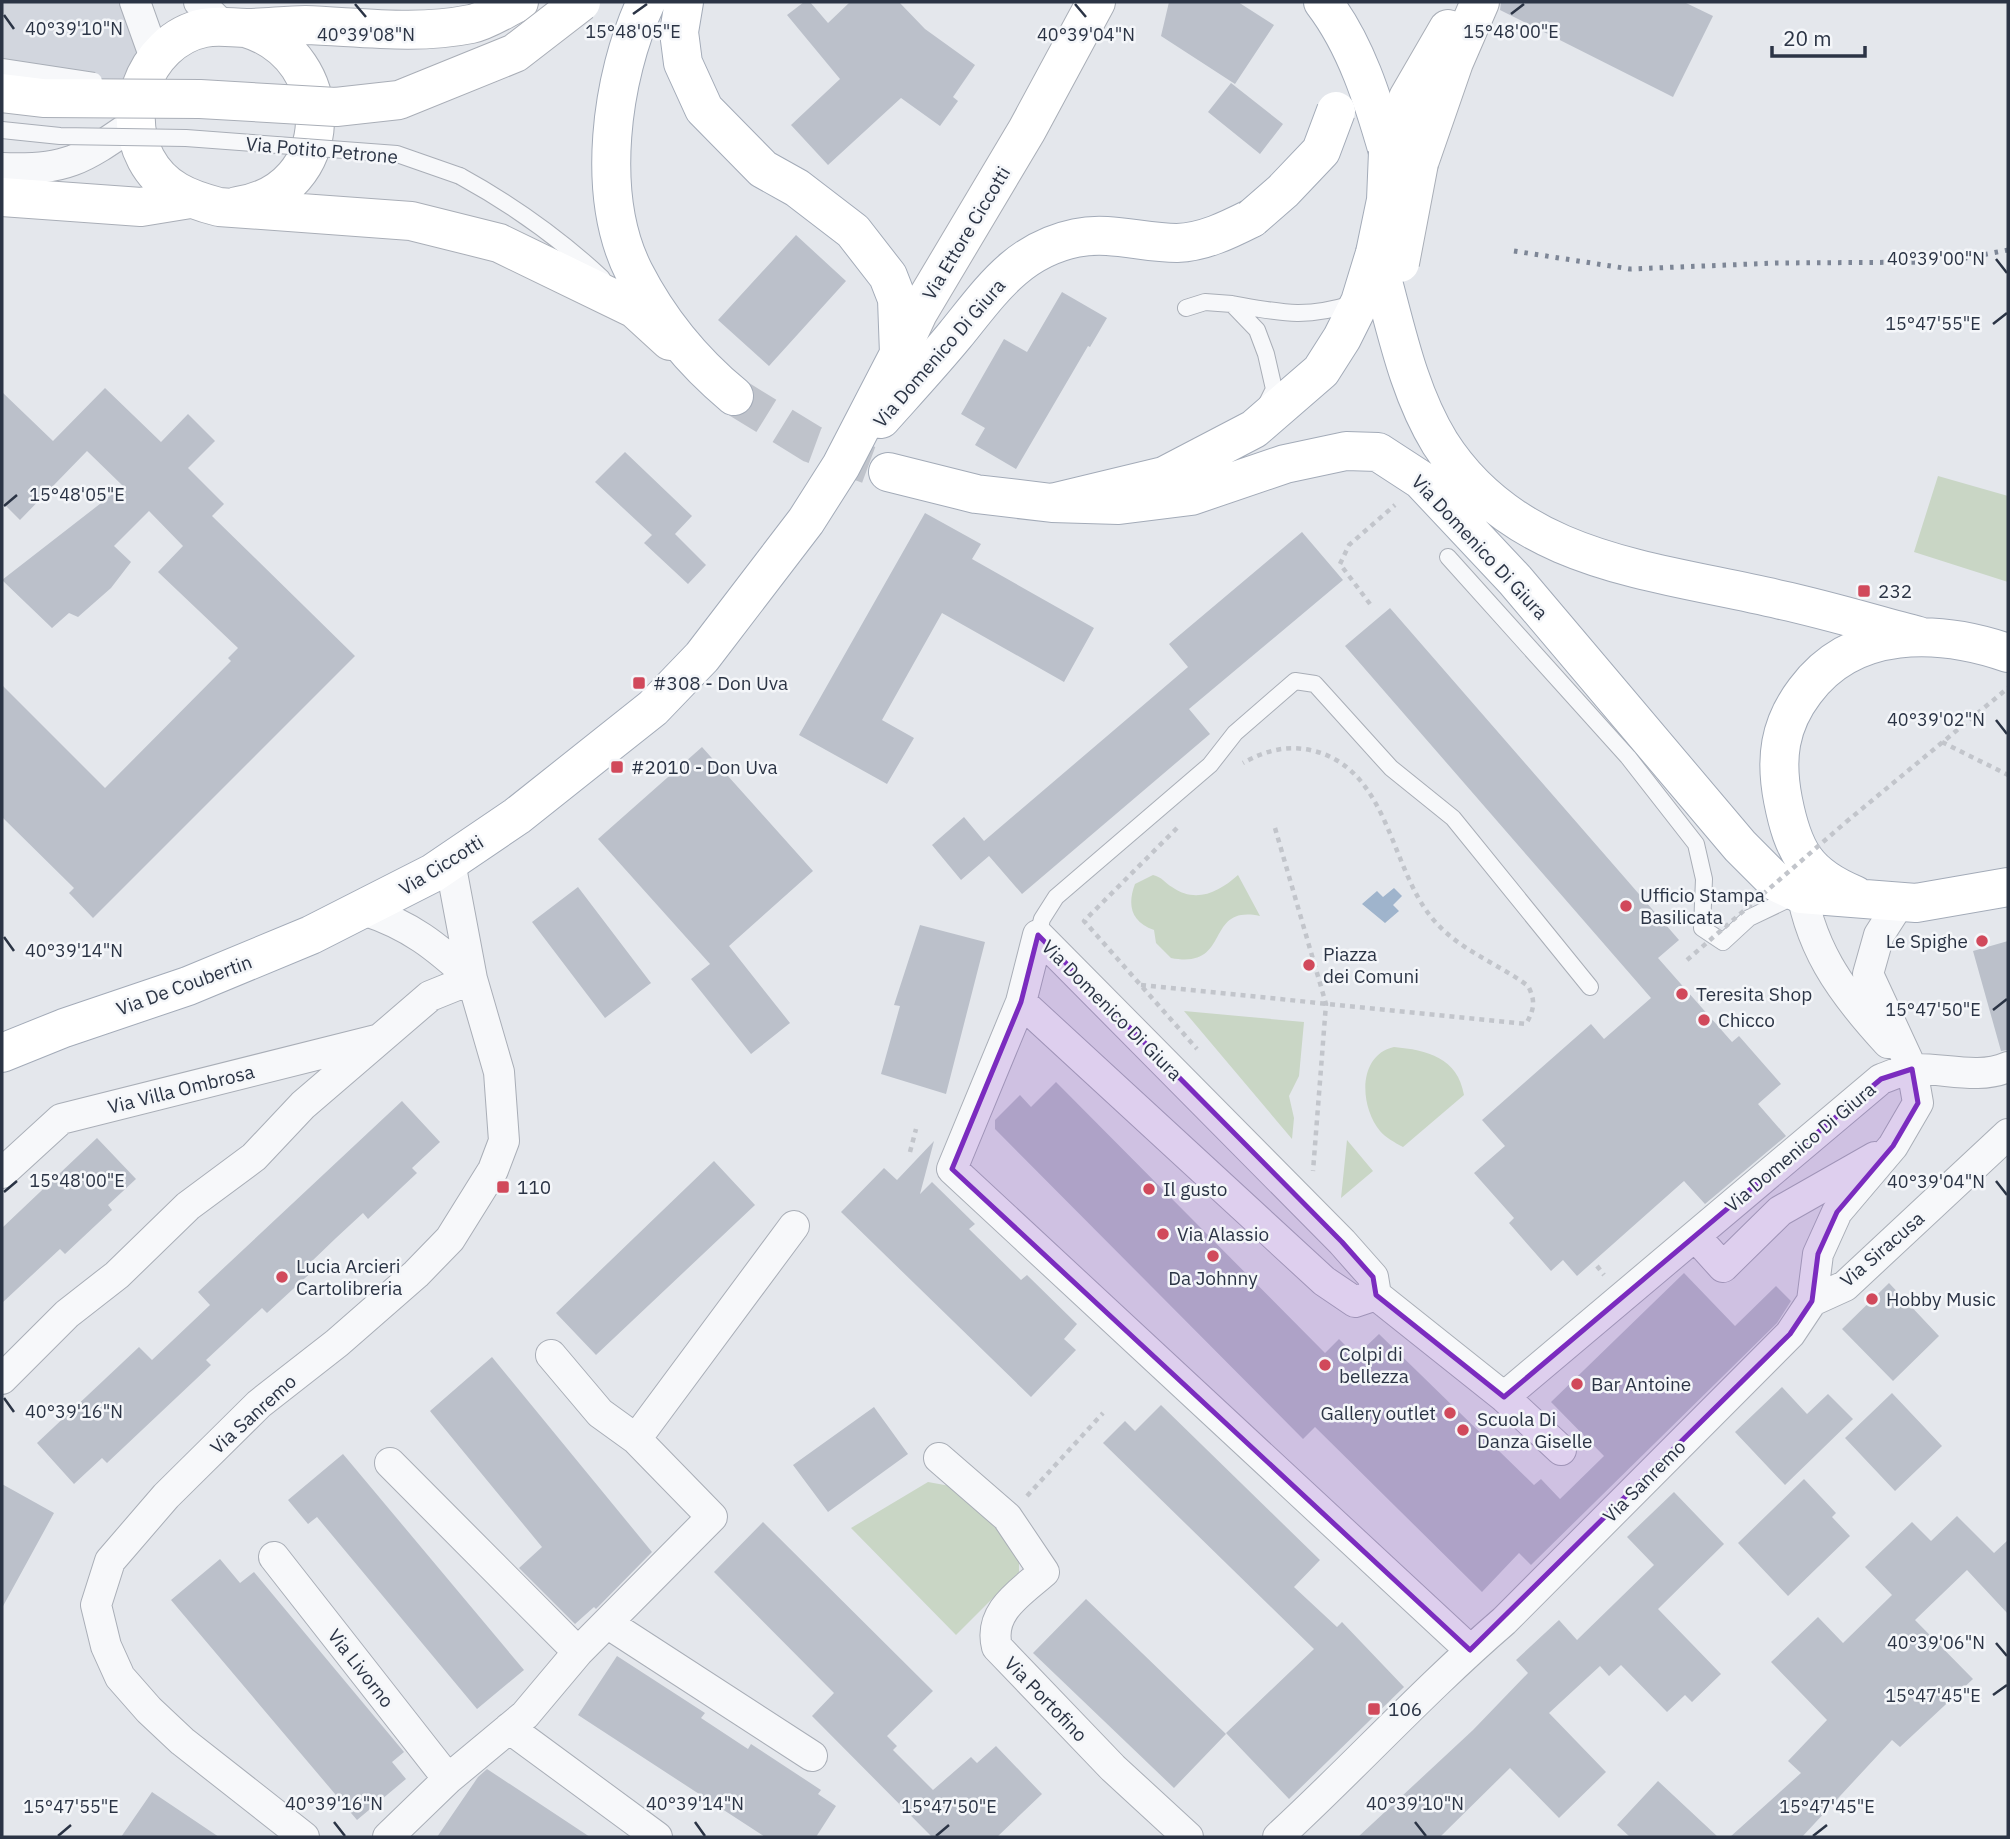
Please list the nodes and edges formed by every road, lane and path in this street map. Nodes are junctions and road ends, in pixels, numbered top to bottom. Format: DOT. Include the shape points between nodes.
graph roads {
  1 [pos="135,2"];
  2 [pos="519,2"];
  3 [pos="581,2"];
  4 [pos="646,2"];
  5 [pos="684,2"];
  6 [pos="1096,2"];
  7 [pos="1323,2"];
  8 [pos="1466,2"];
  9 [pos="1480,2"];
  10 [pos="223,18"];
  11 [pos="1350,47"];
  12 [pos="155,58"];
  13 [pos="2,67"];
  14 [pos="2,93"];
  15 [pos="200,99"];
  16 [pos="135,123"];
  17 [pos="2,130"];
  18 [pos="1403,158"];
  19 [pos="2,168"];
  20 [pos="2,197"];
  21 [pos="204,203"];
  22 [pos="1387,258"];
  23 [pos="1360,302"];
  24 [pos="1232,304"];
  25 [pos="1185,308"];
  26 [pos="635,309"];
  27 [pos="899,354"];
  28 [pos="698,366"];
  29 [pos="733,396"];
  30 [pos="1254,429"];
  31 [pos="841,466"];
  32 [pos="888,472"];
  33 [pos="1052,503"];
  34 [pos="1397,503"];
  35 [pos="1448,557"];
  36 [pos="1370,604"];
  37 [pos="1919,636"];
  38 [pos="2008,653"];
  39 [pos="2008,688"];
  40 [pos="1942,742"];
  41 [pos="1235,770"];
  42 [pos="2008,775"];
  43 [pos="1180,824"];
  44 [pos="1275,828"];
  45 [pos="1796,849"];
  46 [pos="450,862"];
  47 [pos="2008,887"];
  48 [pos="1801,894"];
  49 [pos="1882,900"];
  50 [pos="363,910"];
  51 [pos="1038,935"];
  52 [pos="1687,960"];
  53 [pos="472,979"];
  54 [pos="1141,985"];
  55 [pos="1590,986"];
  56 [pos="1021,1002"];
  57 [pos="1326,1004"];
  58 [pos="380,1040"];
  59 [pos="2,1053"];
  60 [pos="1204,1056"];
  61 [pos="2008,1067"];
  62 [pos="1912,1069"];
  63 [pos="916,1129"];
  64 [pos="2008,1134"];
  65 [pos="1894,1146"];
  66 [pos="910,1152"];
  67 [pos="1303,1169"];
  68 [pos="2,1173"];
  69 [pos="794,1226"];
  70 [pos="1695,1236"];
  71 [pos="1376,1295"];
  72 [pos="1812,1301"];
  73 [pos="551,1355"];
  74 [pos="2,1378"];
  75 [pos="1504,1397"];
  76 [pos="1103,1413"];
  77 [pos="636,1440"];
  78 [pos="1561,1450"];
  79 [pos="939,1458"];
  80 [pos="390,1463"];
  81 [pos="1007,1517"];
  82 [pos="274,1557"];
  83 [pos="607,1623"];
  84 [pos="1470,1650"];
  85 [pos="578,1652"];
  86 [pos="509,1728"];
  87 [pos="812,1756"];
  88 [pos="447,1779"];
  89 [pos="274,1828"];
  90 [pos="304,1837"];
  91 [pos="388,1837"];
  92 [pos="657,1837"];
  93 [pos="1188,1837"];
  94 [pos="1278,1837"];
  1 -- 12 [label="street"];
  2 -- 10 [label="main road" via="472,24 390,30"];
  3 -- 15 [label="main road, bridge" via="515,53 399,100 336,107"];
  4 -- 28 [label="main road" via="621,69 611,127 618,223 634,271"];
  5 -- 27 [label="main road" via="679,32 683,63 704,109 763,169 832,213 871,251 897,299"];
  6 -- 27 [label="main road, Via Ettore Ciccotti"];
  7 -- 11 [label="main road"];
  8 -- 18 [label="main road" via="1408,98"];
  9 -- 18 [label="main road"];
  10 -- 12 [label="main road" via="184,35"];
  10 -- 21 [label="main road" via="280,44 302,68 314,95 315,132 298,171 279,190 259,201"];
  11 -- 18 [label="main road"];
  11 -- 31 [label="main road, Via Domenico Di Giura, bridge" via="1336,111 1321,151 1252,218 1220,235 1177,243 1124,236 1077,238 1039,250 984,296"];
  12 -- 16 [label="main road" via="136,102"];
  13 -- 15 [label="lane, bridge"];
  14 -- 15 [label="main road, bridge" via="43,98"];
  16 -- 19 [label="street" via="88,156 44,170"];
  16 -- 21 [label="main road" via="149,165 173,190"];
  17 -- 26 [label="lane, Via Potito Petrone, bridge" via="397,154 460,176 514,206 558,237"];
  18 -- 22 [label="main road, bridge" via="1386,200"];
  20 -- 21 [label="main road" via="141,207"];
  21 -- 26 [label="main road" via="411,221 499,243"];
  22 -- 23 [label="main road"];
  22 -- 37 [label="main road" via="1405,365 1419,403 1465,478 1496,508 1546,539 1621,567 1781,600"];
  23 -- 24 [label="lane" via="1298,315"];
  23 -- 30 [label="main road" via="1321,371"];
  24 -- 25 [label="lane" via="1205,302"];
  24 -- 30 [label="lane" via="1257,330 1274,389"];
  26 -- 28 [label="main road"];
  27 -- 31 [label="main road, Via Ettore Ciccotti"];
  28 -- 29 [label="main road"];
  30 -- 33 [label="main road" via="1164,476"];
  31 -- 46 [label="main road, Via Ciccotti" via="806,521 702,657 653,708 517,816"];
  32 -- 33 [label="main road, Via Domenico Di Giura" via="976,494"];
  33 -- 48 [label="main road, Via Domenico Di Giura" via="1119,505 1191,496 1285,464 1346,451 1378,452 1421,480 1515,580 1740,846 1776,882"];
  34 -- 36 [label="path" via="1349,545 1340,565"];
  35 -- 48 [label="lane" via="1628,757 1696,844 1704,879 1702,929 1723,942 1749,918"];
  37 -- 38 [label="main road, Via Domenico Di Giura" via="1985,645"];
  37 -- 45 [label="main road, Via Domenico Di Giura" via="1844,653 1819,672 1792,708 1777,760"];
  39 -- 40 [label="path"];
  40 -- 42 [label="path"];
  40 -- 52 [label="path, bridge"];
  41 -- 57 [label="path" via="1256,756 1290,748 1322,753 1349,769 1371,796 1430,916 1476,956 1528,986 1534,1003 1526,1024"];
  43 -- 54 [label="path" via="1084,921"];
  44 -- 57 [label="path"];
  45 -- 48 [label="street, Via Domenico Di Giura"];
  45 -- 49 [label="main road, Via Domenico Di Giura" via="1816,874 1833,886"];
  46 -- 50 [label="main road, Via Ciccotti"];
  46 -- 53 [label="street, Via Sanremo"];
  47 -- 49 [label="main road, Via Domenico Di Giura" via="1948,900"];
  48 -- 49 [label="main road, Via Domenico Di Giura"];
  48 -- 62 [label="street, Via Domenico Di Giura" via="1812,938 1839,986"];
  49 -- 62 [label="street" via="1880,935 1868,974"];
  50 -- 53 [label="street" via="399,922"];
  50 -- 59 [label="main road, Via De Coubertin" via="188,986"];
  51 -- 55 [label="lane" via="1056,897 1210,765 1234,733 1294,681 1315,684 1391,768 1453,818"];
  51 -- 56 [label="street, Via Domenico Di Giura"];
  51 -- 71 [label="street, Via Domenico Di Giura" via="1342,1242 1373,1277"];
  53 -- 58 [label="street" via="430,996"];
  53 -- 89 [label="street, Via Sanremo" via="499,1072 503,1141 493,1170 450,1239 416,1274 260,1404 166,1496 110,1561 96,1605 120,1677"];
  54 -- 57 [label="path"];
  54 -- 60 [label="path"];
  56 -- 71 [label="street" via="1324,1280 1355,1301"];
  56 -- 84 [label="street" via="952,1169"];
  57 -- 67 [label="path" via="1312,1179"];
  58 -- 68 [label="street, Via Villa Ombrosa" via="61,1119"];
  58 -- 74 [label="street" via="303,1105 254,1157 188,1206 117,1275 67,1314"];
  61 -- 62 [label="street" via="1957,1074"];
  62 -- 65 [label="street, Via Sanremo" via="1919,1103"];
  62 -- 70 [label="street, Via Domenico Di Giura" via="1881,1079"];
  63 -- 66 [label="path"];
  64 -- 72 [label="street, Via Siracusa" via="1845,1286"];
  65 -- 70 [label="street, Via Domenico Di Giura" via="1780,1211 1723,1267"];
  65 -- 72 [label="street, Via Sanremo" via="1838,1212 1818,1254"];
  69 -- 77 [label="street"];
  70 -- 75 [label="street, Via Domenico Di Giura"];
  71 -- 75 [label="street, Via Domenico Di Giura"];
  72 -- 84 [label="street, Via Sanremo" via="1790,1334"];
  73 -- 77 [label="street" via="600,1413"];
  75 -- 78 [label="street, Via Domenico Di Giura"];
  76 -- 81 [label="path"];
  77 -- 83 [label="street" via="712,1517"];
  79 -- 81 [label="street, Via Portofino"];
  80 -- 85 [label="street"];
  81 -- 93 [label="street, Via Portofino" via="1044,1572 1000,1612 993,1633 997,1647 1113,1768"];
  82 -- 88 [label="street, Via Livorno"];
  83 -- 85 [label="street"];
  83 -- 87 [label="street"];
  84 -- 94 [label="street, Via Sanremo"];
  85 -- 86 [label="street"];
  86 -- 88 [label="street"];
  86 -- 92 [label="street"];
  88 -- 91 [label="street"];
  89 -- 90 [label="street, Via Sanremo"];
}
